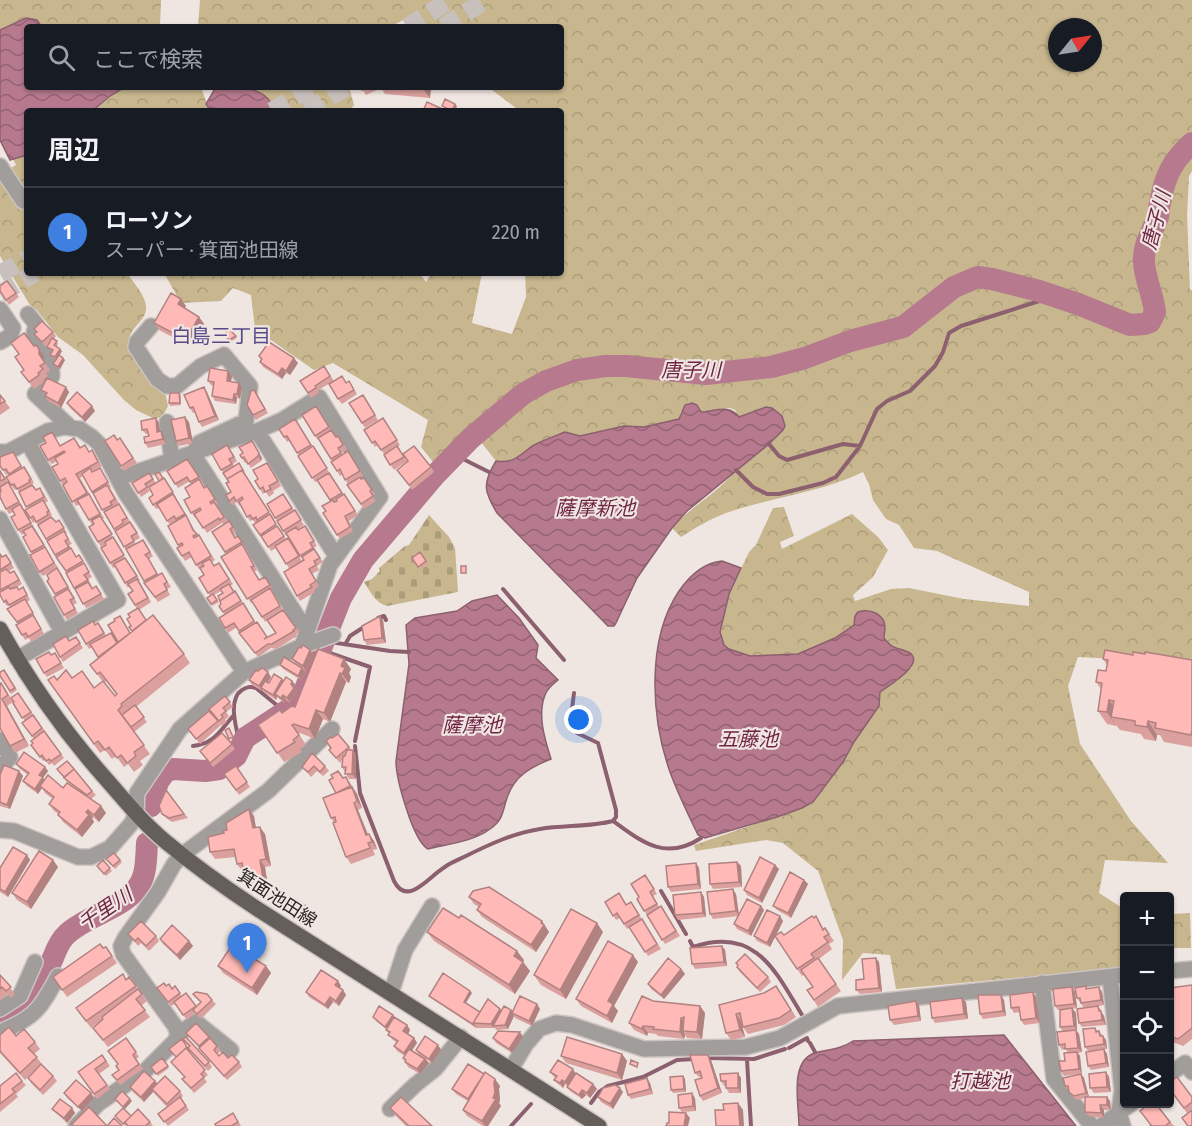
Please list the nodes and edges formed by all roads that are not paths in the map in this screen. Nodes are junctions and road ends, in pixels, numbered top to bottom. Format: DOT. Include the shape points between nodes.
graph roads {
  1 [pos="0,166"];
  2 [pos="23,201"];
  3 [pos="0,309"];
  4 [pos="28,314"];
  5 [pos="151,326"];
  6 [pos="0,342"];
  7 [pos="167,422"];
  8 [pos="70,428"];
  9 [pos="257,430"];
  10 [pos="28,443"];
  11 [pos="0,452"];
  12 [pos="193,454"];
  13 [pos="172,461"];
  14 [pos="119,478"];
  15 [pos="0,519"];
  16 [pos="336,556"];
  17 [pos="0,629"];
  18 [pos="306,630"];
  19 [pos="62,632"];
  20 [pos="327,637"];
  21 [pos="302,646"];
  22 [pos="17,659"];
  23 [pos="244,672"];
  24 [pos="332,729"];
  25 [pos="0,740"];
  26 [pos="0,769"];
  27 [pos="136,814"];
  28 [pos="0,830"];
  29 [pos="182,855"];
  30 [pos="432,906"];
  31 [pos="35,962"];
  32 [pos="1192,969"];
  33 [pos="1174,971"];
  34 [pos="58,976"];
  35 [pos="1117,976"];
  36 [pos="1042,983"];
  37 [pos="391,993"];
  38 [pos="0,1009"];
  39 [pos="0,1032"];
  40 [pos="178,1034"];
  41 [pos="461,1037"];
  42 [pos="231,1050"];
  43 [pos="511,1069"];
  44 [pos="1174,1071"];
  45 [pos="1192,1072"];
  46 [pos="390,1109"];
  47 [pos="1124,1114"];
  48 [pos="76,1126"];
  49 [pos="599,1126"];
  50 [pos="1092,1126"];
  51 [pos="1101,1126"];
  1 -- 2 [label="street"];
  3 -- 6 [label="street" via="13,328 10,336"];
  4 -- 8 [label="street" via="36,324 33,338 52,368 52,376 34,394"];
  5 -- 12 [label="street" via="136,347 157,379 167,386 177,386 201,366 224,355 250,386 246,421 199,443"];
  7 -- 13 [label="street"];
  8 -- 10 [label="street" via="48,431"];
  8 -- 14 [label="street" via="80,429 100,445"];
  9 -- 12 [label="street"];
  9 -- 16 [label="street"];
  9 -- 16 [label="street" via="319,397 380,498"];
  10 -- 11 [label="street"];
  10 -- 19 [label="street" via="118,600"];
  12 -- 13 [label="street"];
  12 -- 18 [label="street"];
  13 -- 14 [label="street"];
  14 -- 23 [label="street" via="124,492"];
  15 -- 19 [label="street"];
  16 -- 18 [label="street"];
  17 -- 22 [label="main road, 箕面池田線"];
  18 -- 21 [label="street"];
  19 -- 22 [label="street"];
  20 -- 21 [label="street"];
  21 -- 23 [label="street"];
  22 -- 27 [label="main road, 箕面池田線" via="85,756"];
  23 -- 27 [label="street" via="180,729 137,793"];
  24 -- 29 [label="street" via="268,792"];
  25 -- 26 [label="street" via="10,757"];
  27 -- 28 [label="street" via="110,848 91,857 78,857 14,831"];
  27 -- 29 [label="main road, 箕面池田線"];
  29 -- 37 [label="main road, 箕面池田線" via="259,910"];
  29 -- 40 [label="street" via="121,946"];
  30 -- 37 [label="street" via="405,950"];
  31 -- 38 [label="street" via="20,996"];
  32 -- 33 [label="street"];
  34 -- 39 [label="street" via="32,1016"];
  35 -- 36 [label="street"];
  35 -- 47 [label="street"];
  36 -- 43 [label="street" via="838,1006 780,1038 746,1047 644,1049 556,1023 539,1029"];
  36 -- 50 [label="street" via="1054,1079"];
  37 -- 41 [label="main road, 箕面池田線"];
  40 -- 42 [label="street" via="196,1022"];
  40 -- 48 [label="street" via="144,1072 99,1103"];
  41 -- 43 [label="main road, 箕面池田線"];
  41 -- 46 [label="street" via="435,1069"];
  43 -- 49 [label="main road, 箕面池田線"];
  44 -- 45 [label="street" via="1185,1063"];
  47 -- 51 [label="street"];
}
